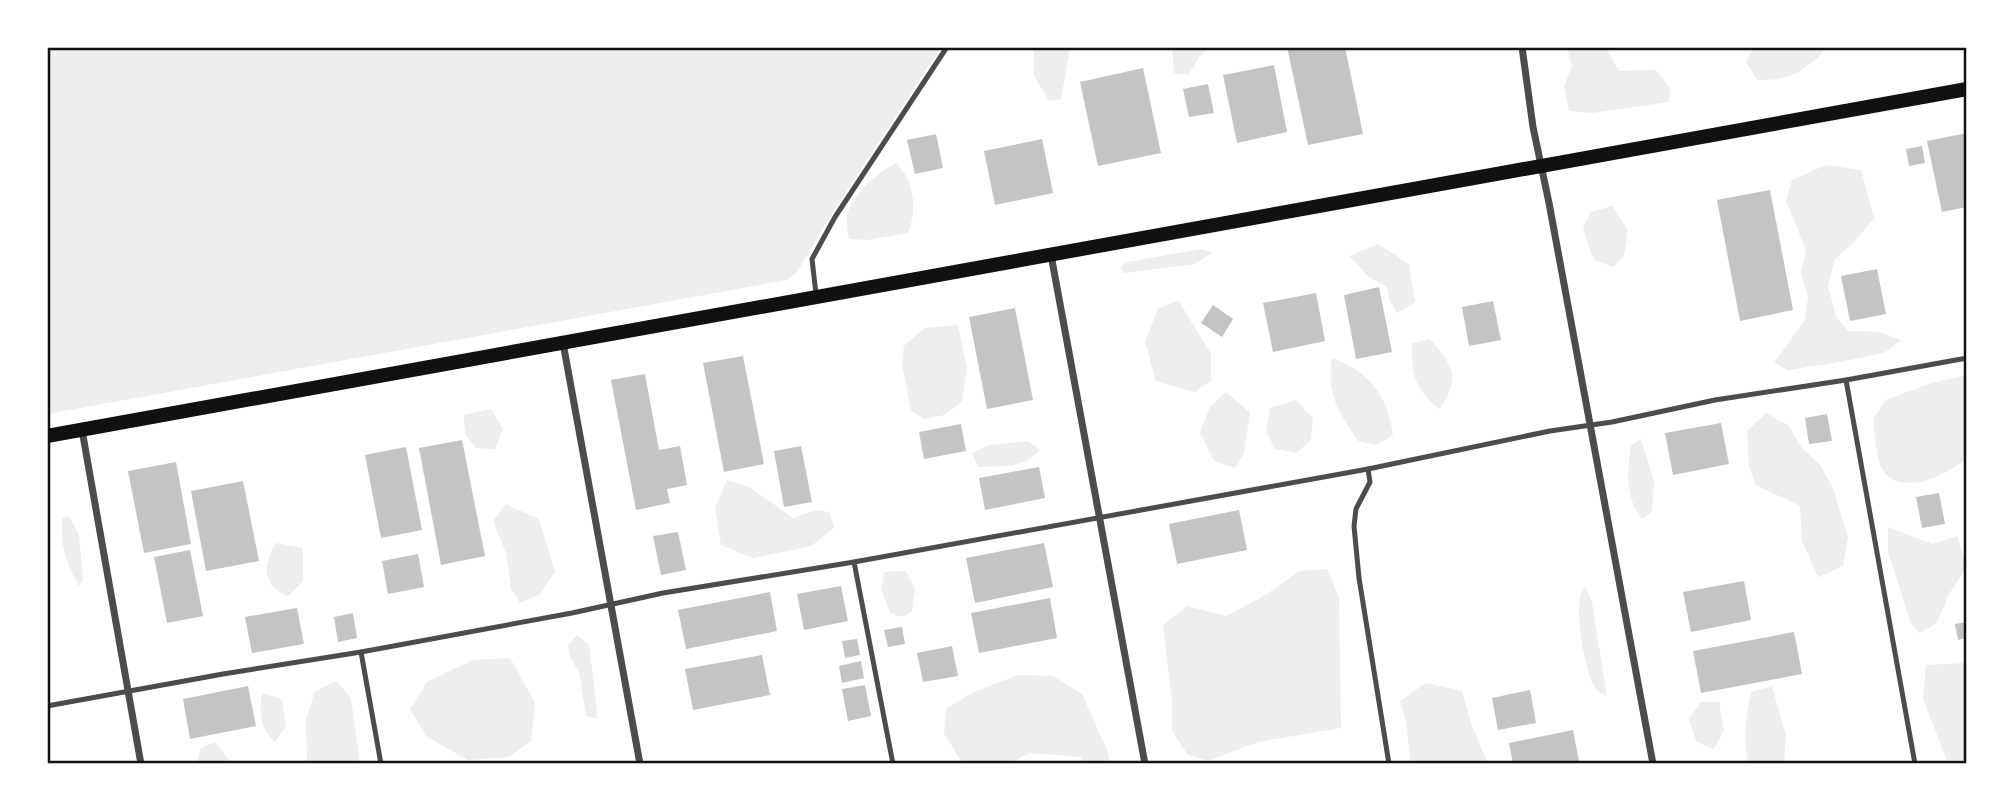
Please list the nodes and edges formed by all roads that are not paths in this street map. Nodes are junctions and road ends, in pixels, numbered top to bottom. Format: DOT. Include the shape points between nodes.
graph roads {
  1 [pos="947,47"];
  2 [pos="1522,47"];
  3 [pos="1967,89"];
  4 [pos="1541,166"];
  5 [pos="1051,255"];
  6 [pos="816,297"];
  7 [pos="563,343"];
  8 [pos="1967,358"];
  9 [pos="1846,380"];
  10 [pos="1591,426"];
  11 [pos="82,430"];
  12 [pos="47,436"];
  13 [pos="1368,470"];
  14 [pos="1100,517"];
  15 [pos="854,562"];
  16 [pos="611,604"];
  17 [pos="361,652"];
  18 [pos="128,692"];
  19 [pos="47,706"];
  20 [pos="141,764"];
  21 [pos="381,764"];
  22 [pos="640,764"];
  23 [pos="893,764"];
  24 [pos="1145,764"];
  25 [pos="1389,764"];
  26 [pos="1653,764"];
  27 [pos="1916,764"];
  1 -- 6 [label="lane" via="835,217 812,260"];
  2 -- 4 [label="street"];
  3 -- 4 [label="main road"];
  4 -- 5 [label="main road"];
  4 -- 10 [label="street"];
  5 -- 6 [label="main road"];
  5 -- 14 [label="street"];
  6 -- 7 [label="main road"];
  7 -- 11 [label="main road"];
  7 -- 16 [label="street"];
  8 -- 9 [label="lane"];
  9 -- 10 [label="lane" via="1715,400"];
  9 -- 27 [label="lane"];
  10 -- 13 [label="lane"];
  10 -- 26 [label="street"];
  11 -- 12 [label="main road"];
  11 -- 18 [label="street"];
  13 -- 14 [label="lane"];
  13 -- 25 [label="lane" via="1370,482 1356,509 1354,526"];
  14 -- 15 [label="lane"];
  14 -- 24 [label="street"];
  15 -- 16 [label="lane"];
  15 -- 23 [label="lane"];
  16 -- 17 [label="lane"];
  16 -- 22 [label="street"];
  17 -- 18 [label="lane"];
  17 -- 21 [label="lane"];
  18 -- 19 [label="lane"];
  18 -- 20 [label="street"];
}
